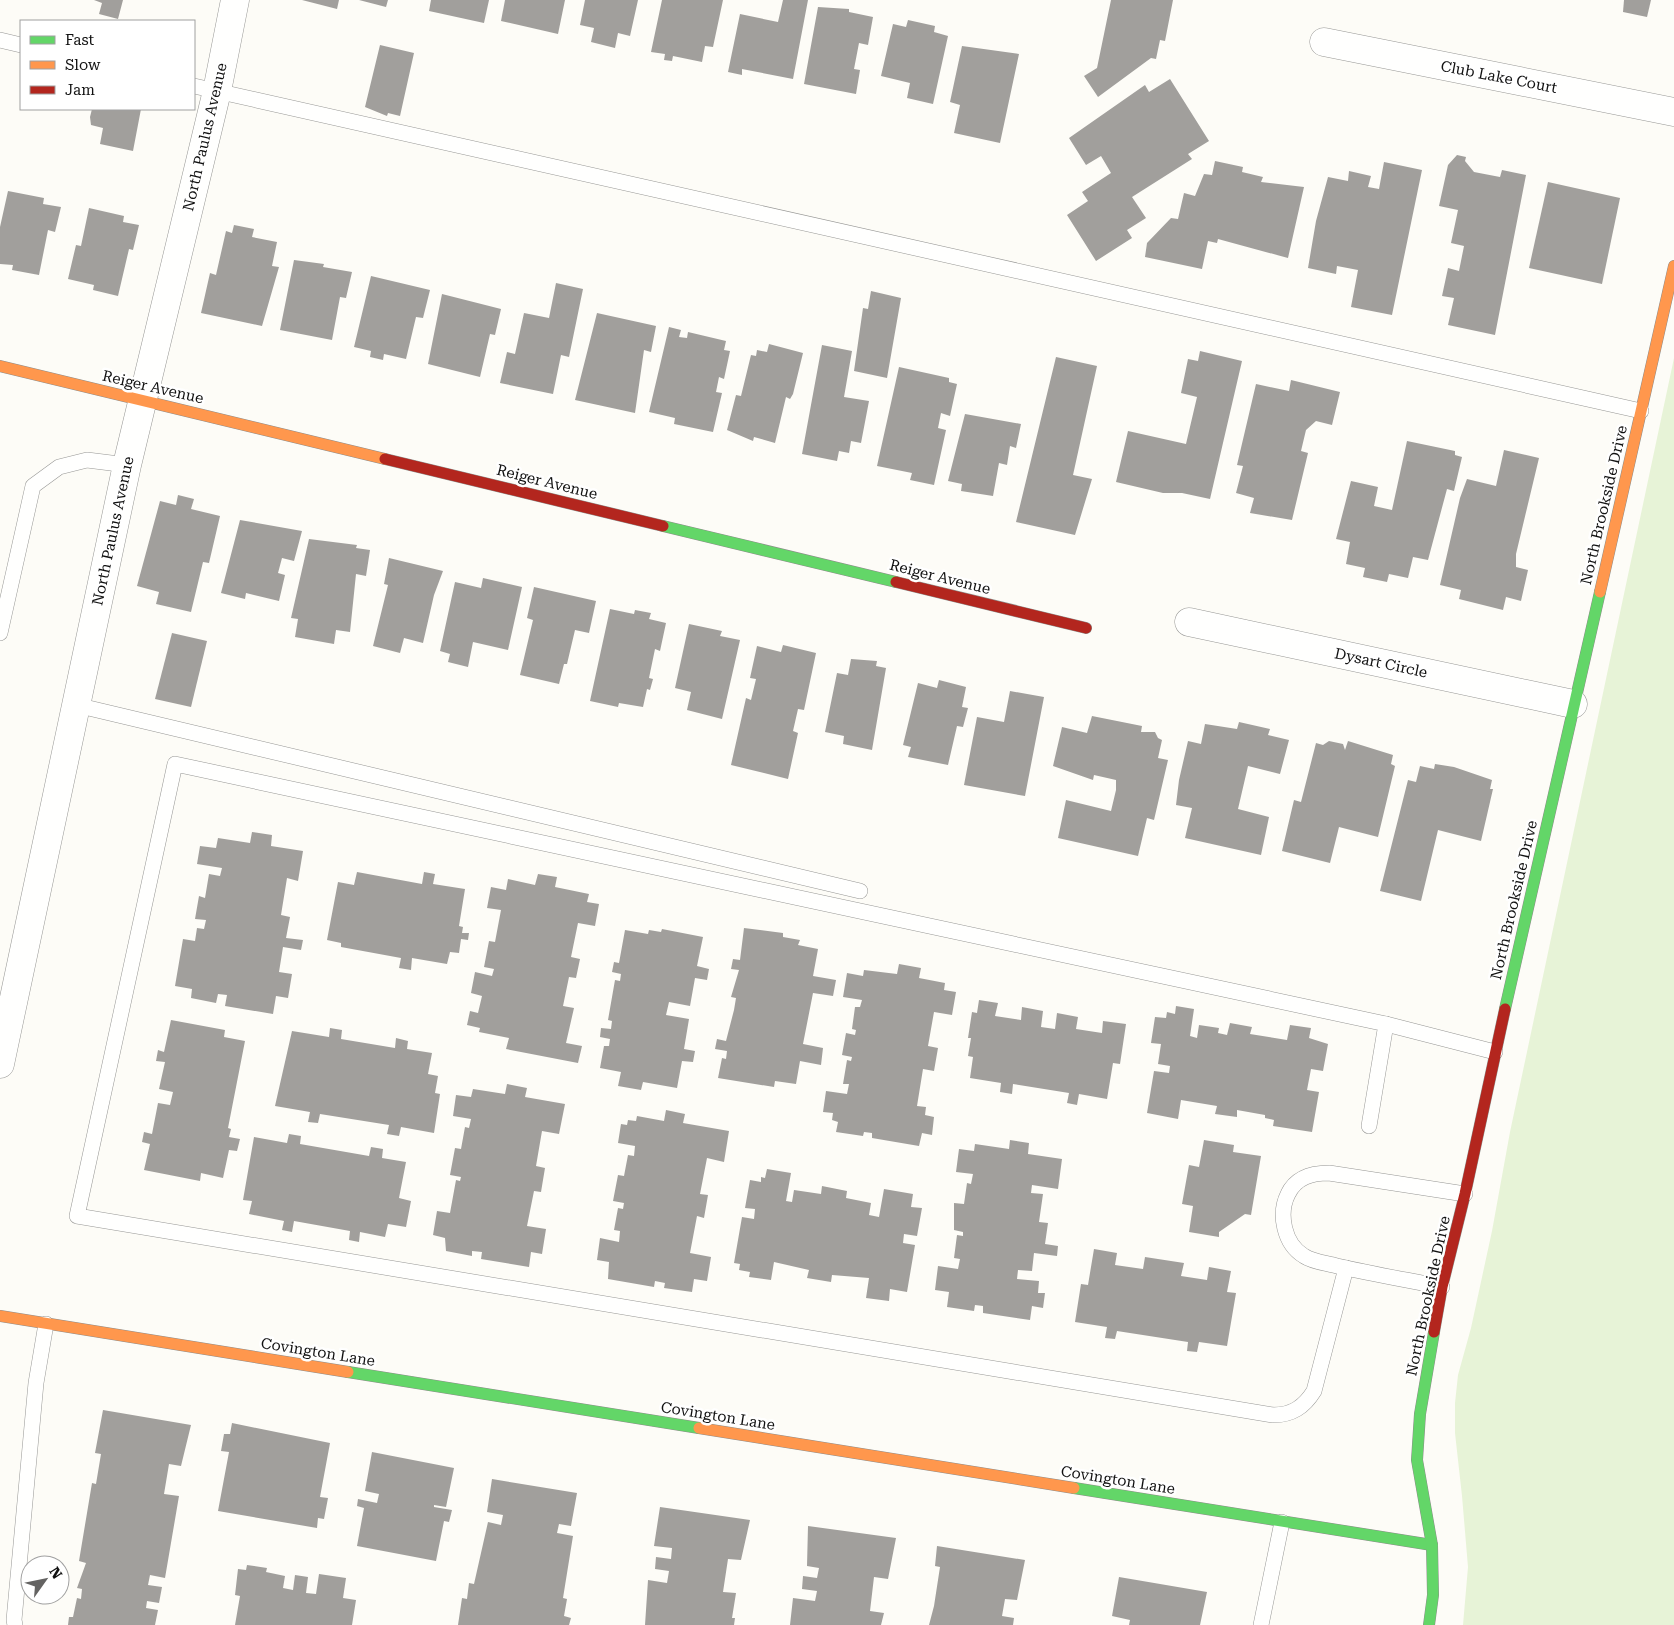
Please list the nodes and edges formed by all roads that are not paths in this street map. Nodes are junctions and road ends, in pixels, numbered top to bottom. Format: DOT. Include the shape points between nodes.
graph roads {
  1 [pos="235,0"];
  2 [pos="0,40"];
  3 [pos="1324,42"];
  4 [pos="20,45"];
  5 [pos="205,89"];
  6 [pos="1674,112"];
  7 [pos="1674,266"];
  8 [pos="0,366"];
  9 [pos="142,400"];
  10 [pos="1641,411"];
  11 [pos="127,466"];
  12 [pos="1189,622"];
  13 [pos="1086,628"];
  14 [pos="0,633"];
  15 [pos="1573,704"];
  16 [pos="76,705"];
  17 [pos="860,891"];
  18 [pos="6,1009"];
  19 [pos="1386,1024"];
  20 [pos="1495,1052"];
  21 [pos="0,1064"];
  22 [pos="1369,1126"];
  23 [pos="1465,1194"];
  24 [pos="1346,1268"];
  25 [pos="1442,1287"];
  26 [pos="0,1316"];
  27 [pos="46,1324"];
  28 [pos="1282,1522"];
  29 [pos="1432,1545"];
  30 [pos="15,1625"];
  31 [pos="1261,1625"];
  32 [pos="1429,1625"];
  1 -- 5 [label="street, North Paulus Avenue"];
  2 -- 4 [label="lane"];
  3 -- 6 [label="street, Club Lake Court"];
  5 -- 9 [label="street, North Paulus Avenue"];
  5 -- 10 [label="lane"];
  7 -- 10 [label="street, North Brookside Drive"];
  8 -- 9 [label="street, Reiger Avenue"];
  9 -- 11 [label="street, North Paulus Avenue"];
  9 -- 13 [label="street, Reiger Avenue"];
  10 -- 15 [label="street, North Brookside Drive"];
  11 -- 14 [label="lane" via="87,460 59,467 33,486"];
  11 -- 16 [label="street, North Paulus Avenue"];
  12 -- 15 [label="street, Dysart Circle"];
  15 -- 20 [label="street, North Brookside Drive"];
  16 -- 17 [label="lane"];
  16 -- 18 [label="street, North Paulus Avenue"];
  18 -- 21 [label="street, North Paulus Avenue"];
  19 -- 20 [label="lane"];
  19 -- 22 [label="lane"];
  19 -- 24 [label="lane" via="175,764 77,1216 1273,1415 1295,1411 1314,1391"];
  20 -- 23 [label="street, North Brookside Drive"];
  23 -- 24 [label="lane" via="1329,1173 1304,1177 1288,1194 1284,1205 1282,1214 1287,1235 1305,1257"];
  23 -- 25 [label="street, North Brookside Drive"];
  24 -- 25 [label="lane"];
  25 -- 29 [label="street, North Brookside Drive" via="1420,1414 1417,1460"];
  26 -- 27 [label="street, Covington Lane"];
  27 -- 28 [label="street, Covington Lane"];
  27 -- 30 [label="lane" via="36,1383"];
  28 -- 29 [label="street, Covington Lane"];
  28 -- 31 [label="lane"];
  29 -- 32 [label="street, North Brookside Drive" via="1433,1594"];
}
